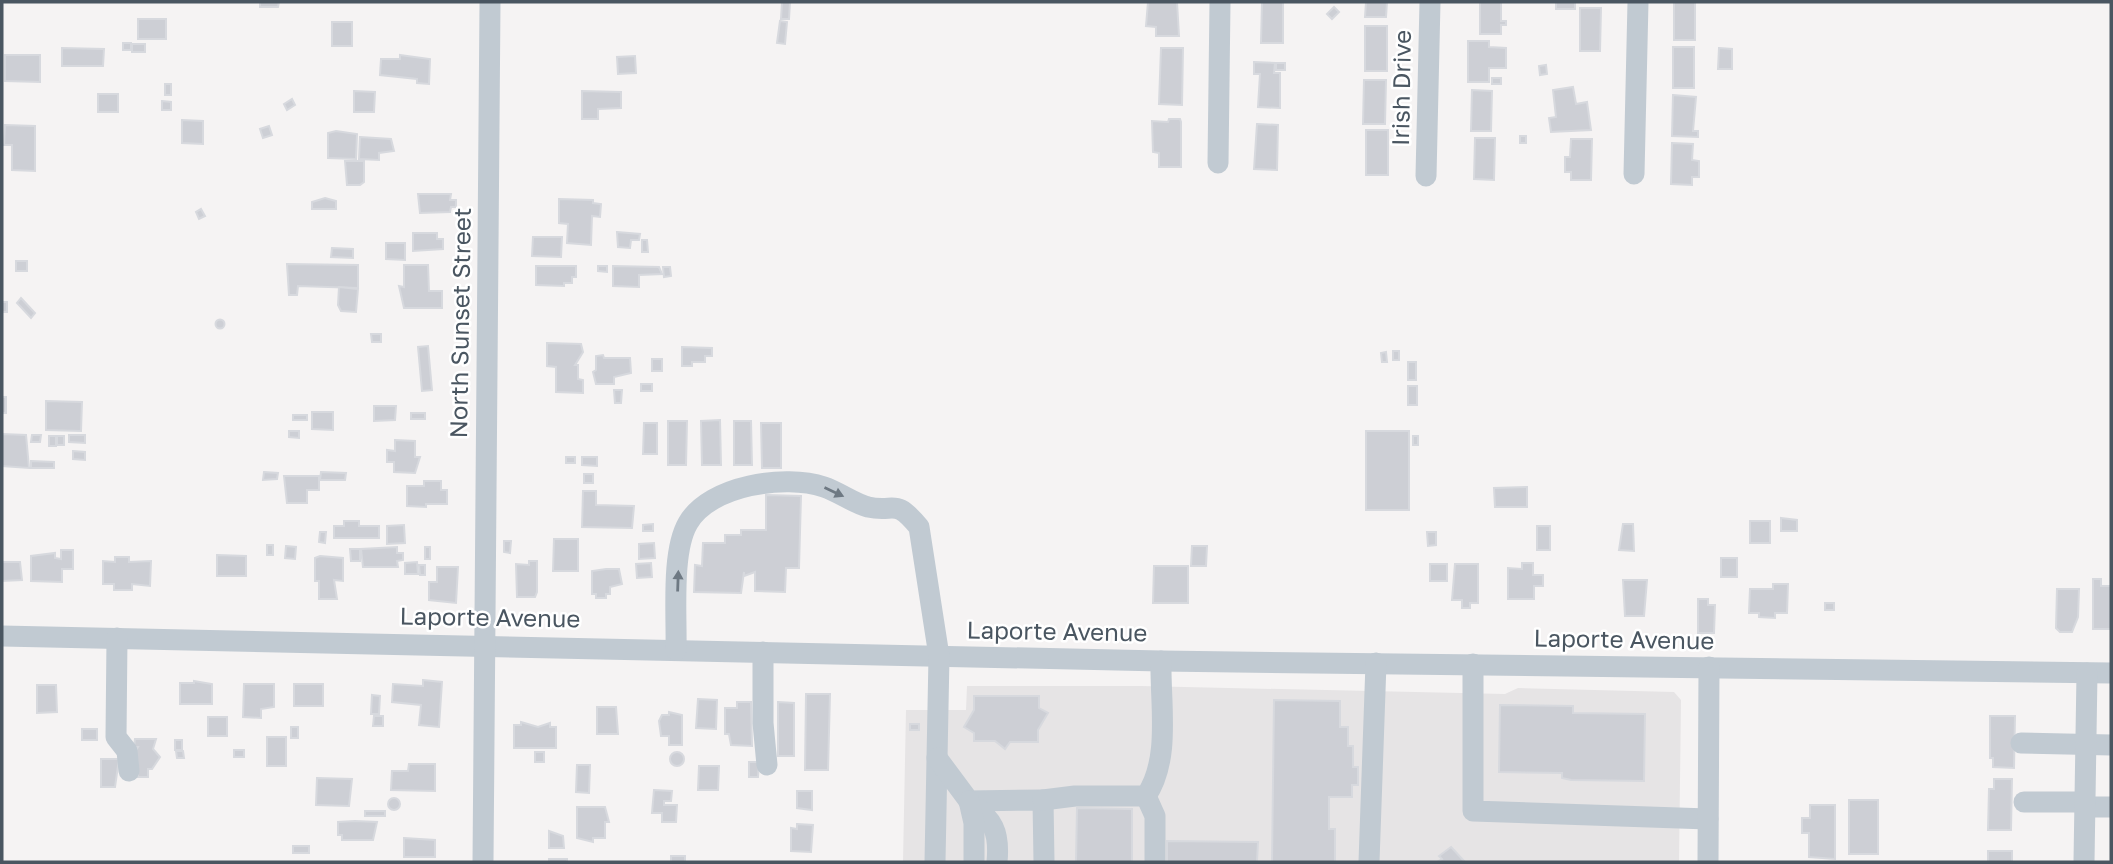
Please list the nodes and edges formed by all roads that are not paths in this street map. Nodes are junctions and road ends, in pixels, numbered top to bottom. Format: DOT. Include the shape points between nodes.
graph roads {
  1 [pos="490,2"];
  2 [pos="1220,2"];
  3 [pos="1430,2"];
  4 [pos="1638,2"];
  5 [pos="1218,163"];
  6 [pos="1634,174"];
  7 [pos="1426,176"];
  8 [pos="2,636"];
  9 [pos="117,638"];
  10 [pos="484,644"];
  11 [pos="676,650"];
  12 [pos="763,653"];
  13 [pos="939,656"];
  14 [pos="1161,661"];
  15 [pos="1376,663"];
  16 [pos="1473,664"];
  17 [pos="1709,667"];
  18 [pos="2087,673"];
  19 [pos="2111,673"];
  20 [pos="2021,743"];
  21 [pos="2086,744"];
  22 [pos="2111,744"];
  23 [pos="937,758"];
  24 [pos="767,765"];
  25 [pos="129,771"];
  26 [pos="1146,796"];
  27 [pos="1043,800"];
  28 [pos="969,801"];
  29 [pos="2024,802"];
  30 [pos="2085,805"];
  31 [pos="2111,807"];
  32 [pos="1708,819"];
  33 [pos="483,862"];
  34 [pos="935,862"];
  35 [pos="974,862"];
  36 [pos="997,862"];
  37 [pos="1044,862"];
  38 [pos="1155,862"];
  39 [pos="1369,862"];
  40 [pos="1707,862"];
  41 [pos="2084,862"];
  1 -- 10 [label="street, North Sunset Street"];
  2 -- 5 [label="street"];
  3 -- 7 [label="street, Irish Drive"];
  4 -- 6 [label="street"];
  8 -- 9 [label="street, Laporte Avenue"];
  9 -- 10 [label="street, Laporte Avenue"];
  9 -- 25 [label="street" via="116,737 127,751"];
  10 -- 11 [label="street, Laporte Avenue"];
  10 -- 33 [label="street, North Sunset Street"];
  11 -- 12 [label="street, Laporte Avenue"];
  11 -- 13 [label="street, one-way" via="679,548 687,523 716,496 785,483 823,487 870,508 895,506 908,514 919,527"];
  12 -- 13 [label="street, Laporte Avenue"];
  12 -- 24 [label="street"];
  13 -- 14 [label="street, Laporte Avenue"];
  13 -- 23 [label="street"];
  14 -- 15 [label="street, Laporte Avenue"];
  14 -- 26 [label="street" via="1160,760 1157,779"];
  15 -- 16 [label="street, Laporte Avenue"];
  15 -- 39 [label="street"];
  16 -- 17 [label="street, Laporte Avenue"];
  16 -- 32 [label="street" via="1473,811"];
  17 -- 18 [label="street, Laporte Avenue"];
  17 -- 32 [label="street"];
  18 -- 19 [label="street, Laporte Avenue"];
  18 -- 21 [label="street"];
  20 -- 21 [label="street"];
  21 -- 22 [label="street"];
  21 -- 30 [label="street"];
  23 -- 28 [label="street"];
  23 -- 34 [label="street"];
  26 -- 27 [label="street"];
  26 -- 38 [label="street" via="1155,816"];
  27 -- 28 [label="street"];
  27 -- 37 [label="street"];
  28 -- 35 [label="street"];
  28 -- 36 [label="street" via="990,817 999,844"];
  29 -- 30 [label="street"];
  30 -- 31 [label="street"];
  30 -- 41 [label="street"];
  32 -- 40 [label="street"];
}
